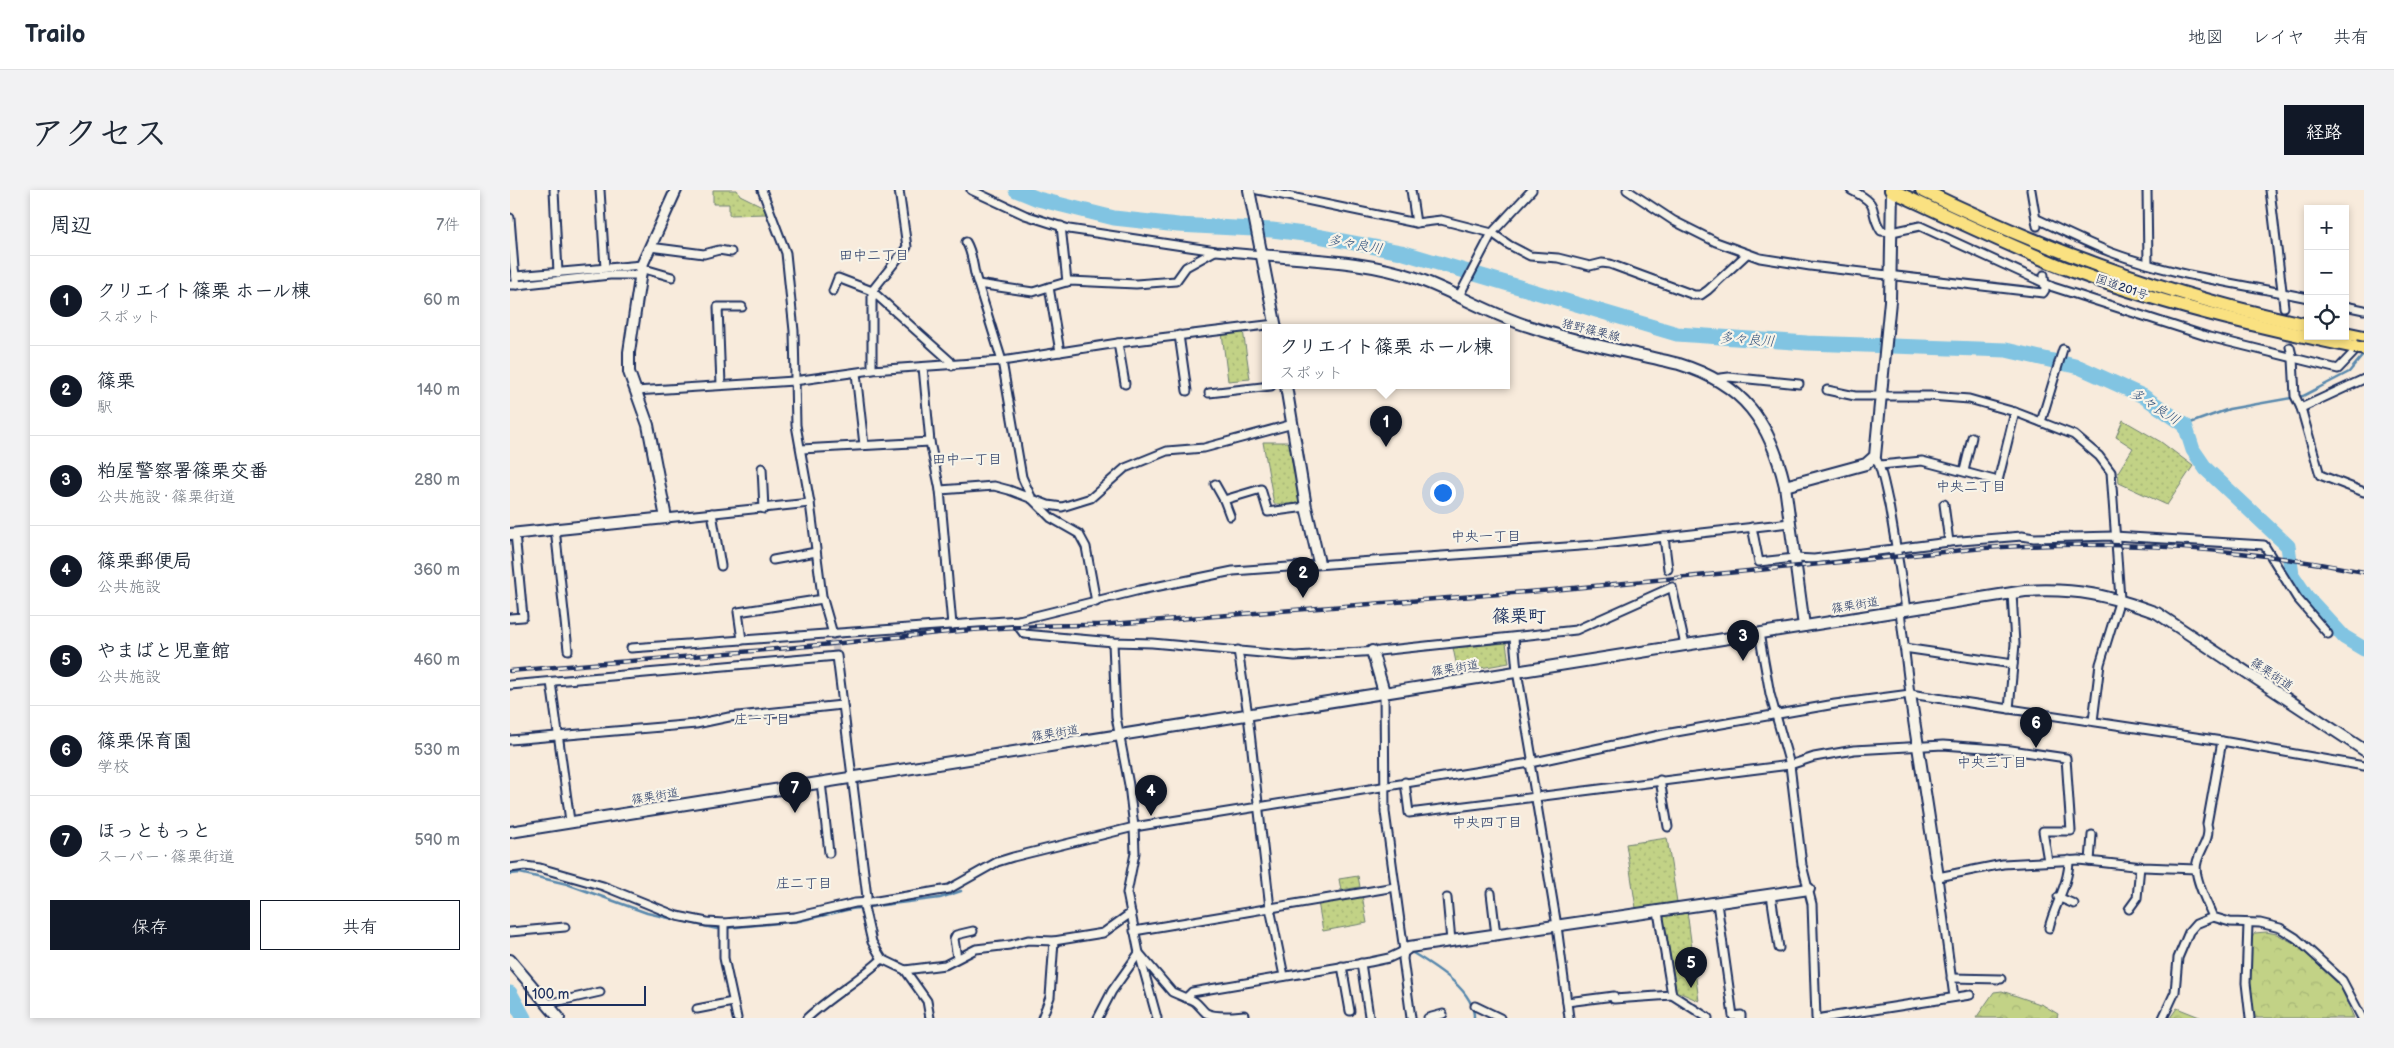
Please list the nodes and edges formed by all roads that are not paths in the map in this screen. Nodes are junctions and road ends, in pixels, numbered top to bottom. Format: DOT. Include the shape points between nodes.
graph roads {
  1 [pos="554,190"];
  2 [pos="600,190"];
  3 [pos="676,190"];
  4 [pos="762,190"];
  5 [pos="899,190"];
  6 [pos="971,190"];
  7 [pos="1411,190"];
  8 [pos="1532,190"];
  9 [pos="1627,190"];
  10 [pos="1851,190"];
  11 [pos="1892,190"];
  12 [pos="1922,190"];
  13 [pos="2031,190"];
  14 [pos="2147,190"];
  15 [pos="2270,190"];
  16 [pos="1252,191"];
  17 [pos="510,218"];
  18 [pos="1416,223"];
  19 [pos="1061,226"];
  20 [pos="1892,232"];
  21 [pos="1492,233"];
  22 [pos="966,242"];
  23 [pos="650,247"];
  24 [pos="1216,251"];
  25 [pos="731,252"];
  26 [pos="1262,253"];
  27 [pos="1747,254"];
  28 [pos="2148,264"];
  29 [pos="605,268"];
  30 [pos="641,270"];
  31 [pos="558,273"];
  32 [pos="1891,275"];
  33 [pos="2044,275"];
  34 [pos="516,276"];
  35 [pos="672,278"];
  36 [pos="1067,282"];
  37 [pos="978,284"];
  38 [pos="2045,284"];
  39 [pos="514,285"];
  40 [pos="1049,287"];
  41 [pos="833,291"];
  42 [pos="872,291"];
  43 [pos="2284,293"];
  44 [pos="1460,294"];
  45 [pos="2304,297"];
  46 [pos="742,307"];
  47 [pos="2284,307"];
  48 [pos="2349,307"];
  49 [pos="2364,310"];
  50 [pos="1276,324"];
  51 [pos="2304,324"];
  52 [pos="1262,327"];
  53 [pos="2349,334"];
  54 [pos="1179,335"];
  55 [pos="2364,337"];
  56 [pos="1118,343"];
  57 [pos="2361,346"];
  58 [pos="2290,347"];
  59 [pos="2063,349"];
  60 [pos="1060,352"];
  61 [pos="2293,359"];
  62 [pos="1002,362"];
  63 [pos="952,366"];
  64 [pos="923,367"];
  65 [pos="872,370"];
  66 [pos="856,373"];
  67 [pos="1712,379"];
  68 [pos="2364,379"];
  69 [pos="794,381"];
  70 [pos="1125,384"];
  71 [pos="1799,384"];
  72 [pos="721,385"];
  73 [pos="1262,387"];
  74 [pos="1287,389"];
  75 [pos="1827,390"];
  76 [pos="1187,391"];
  77 [pos="635,392"];
  78 [pos="1208,393"];
  79 [pos="1880,395"];
  80 [pos="2301,407"];
  81 [pos="2015,412"];
  82 [pos="2041,422"];
  83 [pos="1293,424"];
  84 [pos="1972,437"];
  85 [pos="930,442"];
  86 [pos="864,446"];
  87 [pos="802,448"];
  88 [pos="1878,461"];
  89 [pos="762,468"];
  90 [pos="1964,471"];
  91 [pos="1215,484"];
  92 [pos="1785,486"];
  93 [pos="940,490"];
  94 [pos="2364,492"];
  95 [pos="1032,499"];
  96 [pos="1224,500"];
  97 [pos="810,503"];
  98 [pos="1944,504"];
  99 [pos="1306,507"];
  100 [pos="764,509"];
  101 [pos="712,514"];
  102 [pos="1230,516"];
  103 [pos="666,518"];
  104 [pos="1790,523"];
  105 [pos="1752,527"];
  106 [pos="555,528"];
  107 [pos="512,534"];
  108 [pos="2114,536"];
  109 [pos="1664,537"];
  110 [pos="1949,542"];
  111 [pos="1897,548"];
  112 [pos="816,552"];
  113 [pos="1794,558"];
  114 [pos="773,560"];
  115 [pos="1319,563"];
  116 [pos="721,566"];
  117 [pos="1668,569"];
  118 [pos="2012,593"];
  119 [pos="823,599"];
  120 [pos="2120,599"];
  121 [pos="1096,602"];
  122 [pos="1903,610"];
  123 [pos="510,618"];
  124 [pos="1018,620"];
  125 [pos="952,625"];
  126 [pos="1804,626"];
  127 [pos="1759,633"];
  128 [pos="833,634"];
  129 [pos="2328,634"];
  130 [pos="1514,638"];
  131 [pos="742,640"];
  132 [pos="1113,642"];
  133 [pos="1685,645"];
  134 [pos="631,648"];
  135 [pos="1904,648"];
  136 [pos="568,650"];
  137 [pos="1238,650"];
  138 [pos="1372,651"];
  139 [pos="2013,664"];
  140 [pos="1517,671"];
  141 [pos="551,682"];
  142 [pos="510,684"];
  143 [pos="1384,692"];
  144 [pos="1910,694"];
  145 [pos="842,705"];
  146 [pos="2009,709"];
  147 [pos="1776,714"];
  148 [pos="1248,715"];
  149 [pos="2093,721"];
  150 [pos="559,735"];
  151 [pos="1119,736"];
  152 [pos="510,740"];
  153 [pos="2222,740"];
  154 [pos="1919,748"];
  155 [pos="2364,750"];
  156 [pos="1530,763"];
  157 [pos="1790,765"];
  158 [pos="2364,766"];
  159 [pos="851,778"];
  160 [pos="1660,780"];
  161 [pos="821,782"];
  162 [pos="1405,782"];
  163 [pos="1384,785"];
  164 [pos="1535,796"];
  165 [pos="1259,806"];
  166 [pos="570,821"];
  167 [pos="1134,827"];
  168 [pos="1668,827"];
  169 [pos="510,832"];
  170 [pos="2092,835"];
  171 [pos="829,853"];
  172 [pos="2070,860"];
  173 [pos="2048,861"];
  174 [pos="2090,861"];
  175 [pos="2140,866"];
  176 [pos="510,868"];
  177 [pos="2196,869"];
  178 [pos="1938,877"];
  179 [pos="1395,887"];
  180 [pos="1809,889"];
  181 [pos="1490,893"];
  182 [pos="1771,895"];
  183 [pos="2058,897"];
  184 [pos="1447,898"];
  185 [pos="866,902"];
  186 [pos="1717,903"];
  187 [pos="2074,904"];
  188 [pos="1270,908"];
  189 [pos="2129,909"];
  190 [pos="1658,912"];
  191 [pos="1131,914"];
  192 [pos="2213,917"];
  193 [pos="724,923"];
  194 [pos="2248,924"];
  195 [pos="1557,926"];
  196 [pos="565,927"];
  197 [pos="2049,928"];
  198 [pos="1134,930"];
  199 [pos="510,932"];
  200 [pos="973,932"];
  201 [pos="1496,935"];
  202 [pos="1054,941"];
  203 [pos="1451,941"];
  204 [pos="1779,948"];
  205 [pos="1404,951"];
  206 [pos="1139,953"];
  207 [pos="957,958"];
  208 [pos="882,959"];
  209 [pos="510,960"];
  210 [pos="1361,963"];
  211 [pos="1342,966"];
  212 [pos="905,970"];
  213 [pos="1284,976"];
  214 [pos="1951,978"];
  215 [pos="2000,979"];
  216 [pos="600,992"];
  217 [pos="1672,995"];
  218 [pos="1970,996"];
  219 [pos="1186,998"];
  220 [pos="1954,998"];
  221 [pos="733,1002"];
  222 [pos="1566,1002"];
  223 [pos="546,1004"];
  224 [pos="1475,1006"];
  225 [pos="697,1009"];
  226 [pos="1350,1011"];
  227 [pos="1443,1014"];
  228 [pos="1206,1015"];
  229 [pos="1244,1015"];
  230 [pos="1369,1016"];
  231 [pos="1235,1017"];
  232 [pos="559,1018"];
  233 [pos="737,1018"];
  234 [pos="807,1018"];
  235 [pos="930,1018"];
  236 [pos="1042,1018"];
  237 [pos="1098,1018"];
  238 [pos="1157,1018"];
  239 [pos="1411,1018"];
  240 [pos="1428,1018"];
  241 [pos="1500,1018"];
  242 [pos="1568,1018"];
  243 [pos="1708,1018"];
  244 [pos="1741,1018"];
  245 [pos="1816,1018"];
  246 [pos="1822,1018"];
  247 [pos="2163,1018"];
  248 [pos="2250,1018"];
  249 [pos="2362,1018"];
  1 -- 31 [label="street"];
  2 -- 29 [label="street"];
  3 -- 23 [label="main road"];
  4 -- 69 [label="street" via="786,253 794,323"];
  5 -- 42 [label="street" via="907,247"];
  6 -- 19 [label="street" via="1025,215"];
  7 -- 18 [label="street"];
  8 -- 21 [label="street"];
  9 -- 27 [label="street" via="1674,221"];
  10 -- 20 [label="street" via="1872,204 1881,231"];
  11 -- 20 [label="main road"];
  11 -- 57 [label="highway, 国道201号" via="2009,245 2130,290 2259,326"];
  12 -- 51 [label="highway, 国道201号" via="2030,239 2127,276 2233,308"];
  13 -- 28 [label="street" via="2037,222"];
  14 -- 28 [label="street"];
  15 -- 43 [label="street"];
  16 -- 18 [label="street"];
  16 -- 26 [label="main road"];
  17 -- 34 [label="street"];
  18 -- 21 [label="street" via="1442,220"];
  19 -- 24 [label="street"];
  19 -- 36 [label="street"];
  20 -- 32 [label="main road"];
  20 -- 38 [label="street" via="1920,226"];
  21 -- 27 [label="street" via="1530,256 1558,258 1590,266 1610,264 1694,295 1708,290"];
  21 -- 44 [label="street"];
  22 -- 37 [label="street" via="972,252"];
  23 -- 25 [label="street" via="704,254 719,250"];
  23 -- 30 [label="main road"];
  24 -- 26 [label="street"];
  24 -- 36 [label="street" via="1186,267 1176,281 1136,284"];
  26 -- 44 [label="main road, 猪野篠栗線" via="1370,266"];
  26 -- 50 [label="main road"];
  27 -- 32 [label="street" via="1810,266"];
  28 -- 43 [label="street" via="2206,279"];
  29 -- 30 [label="street"];
  29 -- 31 [label="street"];
  30 -- 35 [label="street"];
  30 -- 39 [label="street"];
  30 -- 77 [label="main road" via="629,372"];
  31 -- 34 [label="street"];
  32 -- 38 [label="street" via="2043,293"];
  32 -- 79 [label="main road"];
  33 -- 38 [label="street"];
  34 -- 39 [label="street"];
  36 -- 40 [label="street"];
  37 -- 40 [label="street" via="1033,292"];
  37 -- 62 [label="street"];
  38 -- 61 [label="street" via="2209,338"];
  40 -- 60 [label="street"];
  41 -- 42 [label="street" via="838,278"];
  42 -- 63 [label="street"];
  42 -- 65 [label="street"];
  43 -- 45 [label="street"];
  43 -- 47 [label="street"];
  44 -- 67 [label="main road, 猪野篠栗線" via="1528,326 1565,338 1678,364"];
  46 -- 72 [label="street" via="718,306"];
  48 -- 49 [label="street"];
  52 -- 54 [label="street"];
  53 -- 55 [label="highway"];
  54 -- 56 [label="street"];
  54 -- 76 [label="street"];
  56 -- 60 [label="street"];
  56 -- 70 [label="street"];
  57 -- 61 [label="street" via="2338,369"];
  58 -- 61 [label="street"];
  59 -- 82 [label="street"];
  60 -- 62 [label="street"];
  61 -- 80 [label="street" via="2294,396"];
  62 -- 63 [label="street"];
  62 -- 95 [label="street" via="1022,477"];
  63 -- 64 [label="street"];
  64 -- 65 [label="street"];
  64 -- 85 [label="street"];
  65 -- 66 [label="street"];
  66 -- 69 [label="street"];
  66 -- 86 [label="street"];
  67 -- 71 [label="street" via="1729,377"];
  67 -- 92 [label="main road, 猪野篠栗線" via="1736,394 1757,415 1771,440"];
  68 -- 80 [label="street"];
  69 -- 72 [label="street"];
  69 -- 87 [label="street" via="796,425"];
  72 -- 77 [label="street"];
  73 -- 78 [label="street"];
  74 -- 83 [label="main road"];
  75 -- 79 [label="street" via="1855,396"];
  77 -- 103 [label="main road" via="648,425"];
  79 -- 81 [label="street" via="1970,399"];
  79 -- 88 [label="main road"];
  80 -- 94 [label="street" via="2320,475"];
  81 -- 82 [label="street"];
  81 -- 90 [label="street" via="1998,480"];
  82 -- 108 [label="street" via="2074,435 2100,456 2111,472"];
  83 -- 95 [label="street" via="1204,448 1167,451 1126,468 1091,498 1062,507"];
  83 -- 99 [label="main road"];
  84 -- 90 [label="street"];
  85 -- 86 [label="street"];
  85 -- 93 [label="street"];
  86 -- 87 [label="street"];
  87 -- 97 [label="street"];
  88 -- 90 [label="street" via="1922,461"];
  88 -- 92 [label="main road"];
  88 -- 111 [label="street"];
  89 -- 100 [label="street"];
  91 -- 96 [label="street"];
  92 -- 104 [label="main road, 猪野篠栗線"];
  93 -- 95 [label="street" via="994,486"];
  93 -- 125 [label="street"];
  95 -- 121 [label="street" via="1051,518 1078,534 1086,547"];
  96 -- 99 [label="street" via="1261,489 1268,512"];
  96 -- 102 [label="street"];
  97 -- 100 [label="street"];
  97 -- 112 [label="street"];
  98 -- 110 [label="street"];
  99 -- 115 [label="main road"];
  100 -- 101 [label="street"];
  101 -- 103 [label="street"];
  101 -- 116 [label="street"];
  103 -- 106 [label="main road"];
  104 -- 105 [label="street"];
  104 -- 113 [label="main road, 猪野篠栗線"];
  105 -- 109 [label="street"];
  105 -- 113 [label="street" via="1759,562"];
  106 -- 107 [label="main road"];
  106 -- 136 [label="street"];
  107 -- 123 [label="street" via="522,617"];
  108 -- 110 [label="street" via="2022,536"];
  108 -- 120 [label="street"];
  108 -- 129 [label="street" via="2264,545 2297,598"];
  109 -- 115 [label="street" via="1434,557"];
  109 -- 117 [label="street"];
  110 -- 111 [label="street"];
  111 -- 113 [label="street" via="1814,559"];
  111 -- 122 [label="street"];
  112 -- 114 [label="street"];
  112 -- 119 [label="street"];
  113 -- 126 [label="main road, 猪野篠栗線"];
  115 -- 121 [label="street" via="1232,571"];
  118 -- 120 [label="main road, 篠栗街道" via="2057,589"];
  118 -- 122 [label="main road, 篠栗街道"];
  118 -- 139 [label="street"];
  119 -- 128 [label="street"];
  119 -- 131 [label="street" via="738,612"];
  120 -- 149 [label="street" via="2100,664"];
  120 -- 155 [label="main road, 篠栗街道" via="2157,613"];
  121 -- 124 [label="street"];
  122 -- 126 [label="main road, 篠栗街道"];
  122 -- 135 [label="street"];
  124 -- 125 [label="street"];
  124 -- 132 [label="street" via="1024,634"];
  125 -- 128 [label="street"];
  126 -- 127 [label="main road, 篠栗街道"];
  127 -- 133 [label="main road, 篠栗街道"];
  127 -- 147 [label="street"];
  128 -- 131 [label="street"];
  130 -- 133 [label="street" via="1576,630 1672,587"];
  130 -- 138 [label="street"];
  130 -- 140 [label="street"];
  131 -- 134 [label="street"];
  132 -- 137 [label="street"];
  132 -- 151 [label="street"];
  133 -- 140 [label="main road, 篠栗街道"];
  135 -- 139 [label="street"];
  135 -- 144 [label="street"];
  137 -- 138 [label="street" via="1295,656"];
  137 -- 148 [label="street"];
  138 -- 143 [label="main road"];
  139 -- 146 [label="street"];
  140 -- 143 [label="main road, 篠栗街道"];
  140 -- 156 [label="street" via="1532,758"];
  141 -- 142 [label="street"];
  141 -- 145 [label="street" via="837,656"];
  141 -- 150 [label="street"];
  143 -- 148 [label="main road, 篠栗街道"];
  143 -- 163 [label="street"];
  144 -- 146 [label="street"];
  144 -- 147 [label="street"];
  144 -- 154 [label="main road"];
  145 -- 150 [label="street" via="729,717 696,724"];
  145 -- 159 [label="street"];
  146 -- 149 [label="street"];
  147 -- 156 [label="street"];
  147 -- 157 [label="street"];
  148 -- 151 [label="main road, 篠栗街道"];
  148 -- 165 [label="street"];
  149 -- 153 [label="street"];
  150 -- 152 [label="street"];
  150 -- 166 [label="street"];
  151 -- 159 [label="main road, 篠栗街道"];
  151 -- 167 [label="street"];
  153 -- 158 [label="street"];
  153 -- 177 [label="street" via="2207,824 2209,831"];
  154 -- 157 [label="street" via="1854,750"];
  154 -- 173 [label="street" via="1961,745 2066,758 2071,831 2043,831"];
  154 -- 178 [label="main road"];
  156 -- 162 [label="street"];
  156 -- 164 [label="street"];
  157 -- 160 [label="street"];
  157 -- 180 [label="street" via="1802,865"];
  159 -- 161 [label="main road, 篠栗街道"];
  159 -- 185 [label="street"];
  160 -- 164 [label="street"];
  160 -- 168 [label="street"];
  161 -- 166 [label="main road, 篠栗街道"];
  161 -- 171 [label="street"];
  162 -- 163 [label="street"];
  162 -- 164 [label="street" via="1409,813"];
  163 -- 165 [label="street"];
  163 -- 179 [label="street"];
  164 -- 195 [label="street"];
  165 -- 167 [label="street"];
  165 -- 188 [label="street"];
  166 -- 169 [label="main road, 篠栗街道"];
  167 -- 185 [label="street" via="996,862 949,888"];
  167 -- 191 [label="street" via="1135,853 1127,893"];
  170 -- 174 [label="street"];
  172 -- 173 [label="street"];
  172 -- 174 [label="street"];
  172 -- 183 [label="street" via="2067,878"];
  173 -- 178 [label="street" via="2003,864"];
  174 -- 175 [label="street"];
  175 -- 177 [label="street"];
  175 -- 189 [label="street" via="2137,898"];
  176 -- 193 [label="street" via="540,868 603,886 677,916"];
  177 -- 192 [label="street"];
  178 -- 214 [label="street"];
  179 -- 188 [label="street"];
  179 -- 205 [label="street"];
  180 -- 182 [label="main road"];
  180 -- 245 [label="street"];
  181 -- 201 [label="street"];
  182 -- 186 [label="main road"];
  182 -- 204 [label="street"];
  183 -- 187 [label="street"];
  183 -- 197 [label="street"];
  184 -- 203 [label="street"];
  185 -- 193 [label="street" via="795,917"];
  185 -- 208 [label="street" via="864,907 872,942"];
  186 -- 190 [label="main road"];
  186 -- 244 [label="street" via="1733,1016 1741,1015"];
  188 -- 198 [label="street"];
  188 -- 213 [label="street"];
  190 -- 195 [label="main road"];
  190 -- 217 [label="street"];
  191 -- 198 [label="street"];
  191 -- 202 [label="street" via="1125,915 1103,933"];
  192 -- 194 [label="street"];
  192 -- 247 [label="street" via="2196,924 2189,932 2178,958 2175,992"];
  193 -- 221 [label="street" via="724,958"];
  194 -- 248 [label="street" via="2246,983"];
  194 -- 249 [label="street" via="2273,926 2296,938 2342,980"];
  195 -- 201 [label="main road"];
  195 -- 222 [label="street"];
  196 -- 199 [label="street"];
  198 -- 206 [label="street"];
  200 -- 207 [label="street" via="956,935"];
  201 -- 203 [label="main road"];
  202 -- 207 [label="street" via="1028,940 1010,946 976,949"];
  202 -- 236 [label="street" via="1050,997"];
  203 -- 205 [label="main road" via="1409,947"];
  205 -- 210 [label="street" via="1389,958"];
  205 -- 239 [label="street"];
  206 -- 219 [label="street" via="1172,992"];
  206 -- 237 [label="street" via="1112,991"];
  206 -- 238 [label="street"];
  207 -- 212 [label="street" via="945,965"];
  208 -- 212 [label="street"];
  208 -- 234 [label="street"];
  209 -- 223 [label="main road"];
  210 -- 211 [label="street"];
  210 -- 230 [label="street"];
  211 -- 213 [label="street"];
  211 -- 226 [label="street"];
  212 -- 235 [label="street" via="927,1001"];
  213 -- 219 [label="street" via="1192,992"];
  214 -- 215 [label="street"];
  214 -- 220 [label="street"];
  216 -- 223 [label="street"];
  217 -- 222 [label="street" via="1614,999 1614,996"];
  217 -- 243 [label="street"];
  218 -- 220 [label="street"];
  219 -- 228 [label="street" via="1200,1005"];
  220 -- 246 [label="street"];
  221 -- 225 [label="street"];
  221 -- 233 [label="street"];
  222 -- 242 [label="street"];
  223 -- 232 [label="main road"];
  224 -- 241 [label="street"];
  227 -- 240 [label="street"];
  228 -- 231 [label="street"];
  229 -- 231 [label="street"];
}
